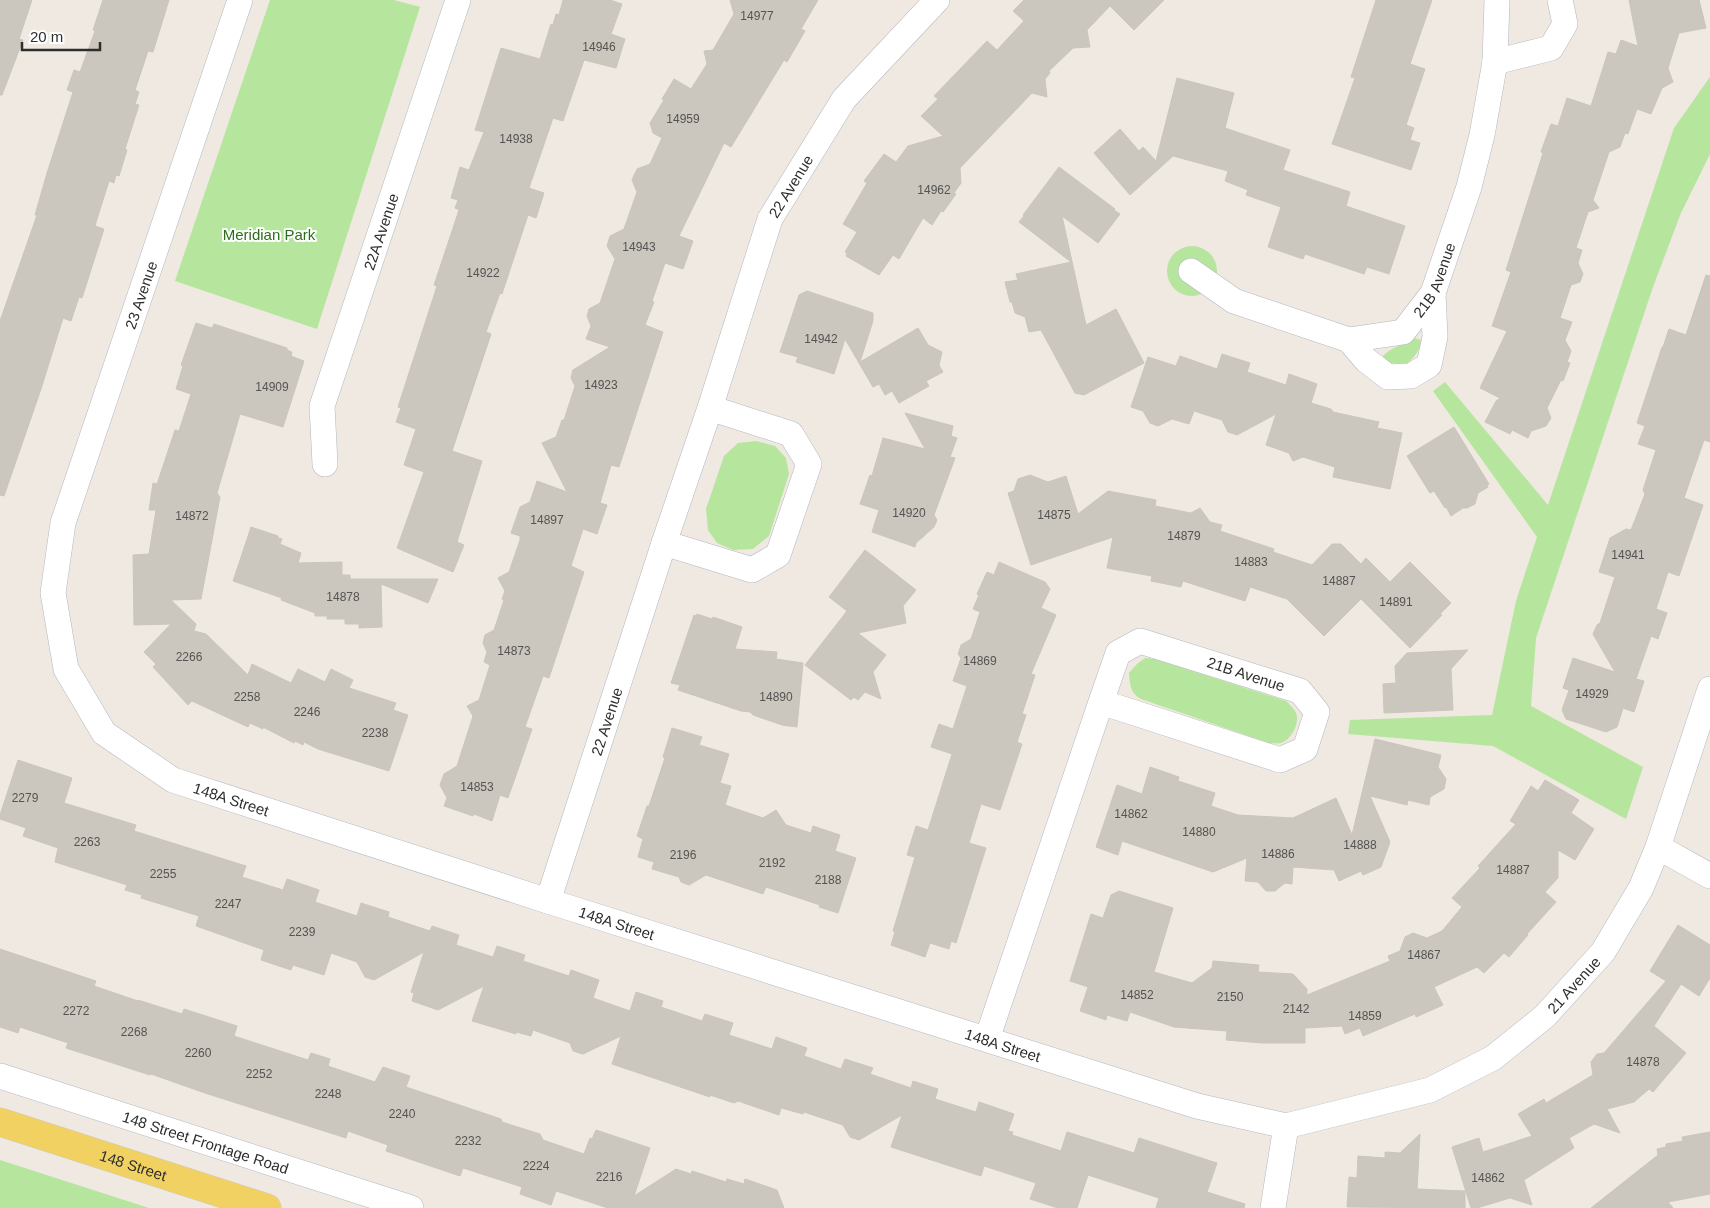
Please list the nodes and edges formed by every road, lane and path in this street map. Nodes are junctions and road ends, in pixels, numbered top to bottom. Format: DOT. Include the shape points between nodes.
graph roads {
  1 [pos="240,0"];
  2 [pos="458,0"];
  3 [pos="937,0"];
  4 [pos="1497,0"];
  5 [pos="1560,0"];
  6 [pos="1495,62"];
  7 [pos="1191,271"];
  8 [pos="1433,293"];
  9 [pos="1349,340"];
  10 [pos="710,408"];
  11 [pos="325,464"];
  12 [pos="664,543"];
  13 [pos="53,593"];
  14 [pos="1710,689"];
  15 [pos="1101,702"];
  16 [pos="1658,847"];
  17 [pos="1710,876"];
  18 [pos="548,901"];
  19 [pos="987,1040"];
  20 [pos="0,1076"];
  21 [pos="0,1122"];
  22 [pos="1286,1126"];
  23 [pos="267,1208"];
  24 [pos="411,1208"];
  25 [pos="1273,1208"];
  1 -- 13 [label="street, 23 Avenue" via="64,523"];
  2 -- 11 [label="street, 22A Avenue" via="322,406"];
  3 -- 10 [label="street, 22 Avenue" via="844,99 770,219"];
  4 -- 6 [label="street, 21B Avenue"];
  5 -- 6 [label="street" via="1565,24 1551,48"];
  6 -- 8 [label="street, 21B Avenue" via="1469,188"];
  7 -- 9 [label="street, 21B Avenue" via="1234,302"];
  8 -- 9 [label="street, 21B Avenue" via="1402,332"];
  8 -- 9 [label="street" via="1435,337 1429,365 1411,376 1388,377 1366,360"];
  10 -- 12 [label="street, 22 Avenue"];
  10 -- 12 [label="street" via="791,434 809,464 778,555 752,570"];
  12 -- 18 [label="street, 22 Avenue"];
  13 -- 18 [label="street, 148A Street" via="66,669 104,732 174,780"];
  14 -- 16 [label="street, 21 Avenue"];
  15 -- 15 [label="street, 21B Avenue" via="1118,653 1140,641 1300,691 1317,712 1305,749 1280,760"];
  15 -- 19 [label="street, 21B Avenue"];
  16 -- 17 [label="street"];
  16 -- 22 [label="street, 21 Avenue" via="1641,888 1603,952 1545,1016 1493,1058 1430,1090"];
  18 -- 19 [label="street, 148A Street"];
  19 -- 22 [label="street, 148A Street" via="1197,1106"];
  20 -- 24 [label="street, 148 Street Frontage Road"];
  21 -- 23 [label="main road, 148 Street"];
  22 -- 25 [label="street"];
}
